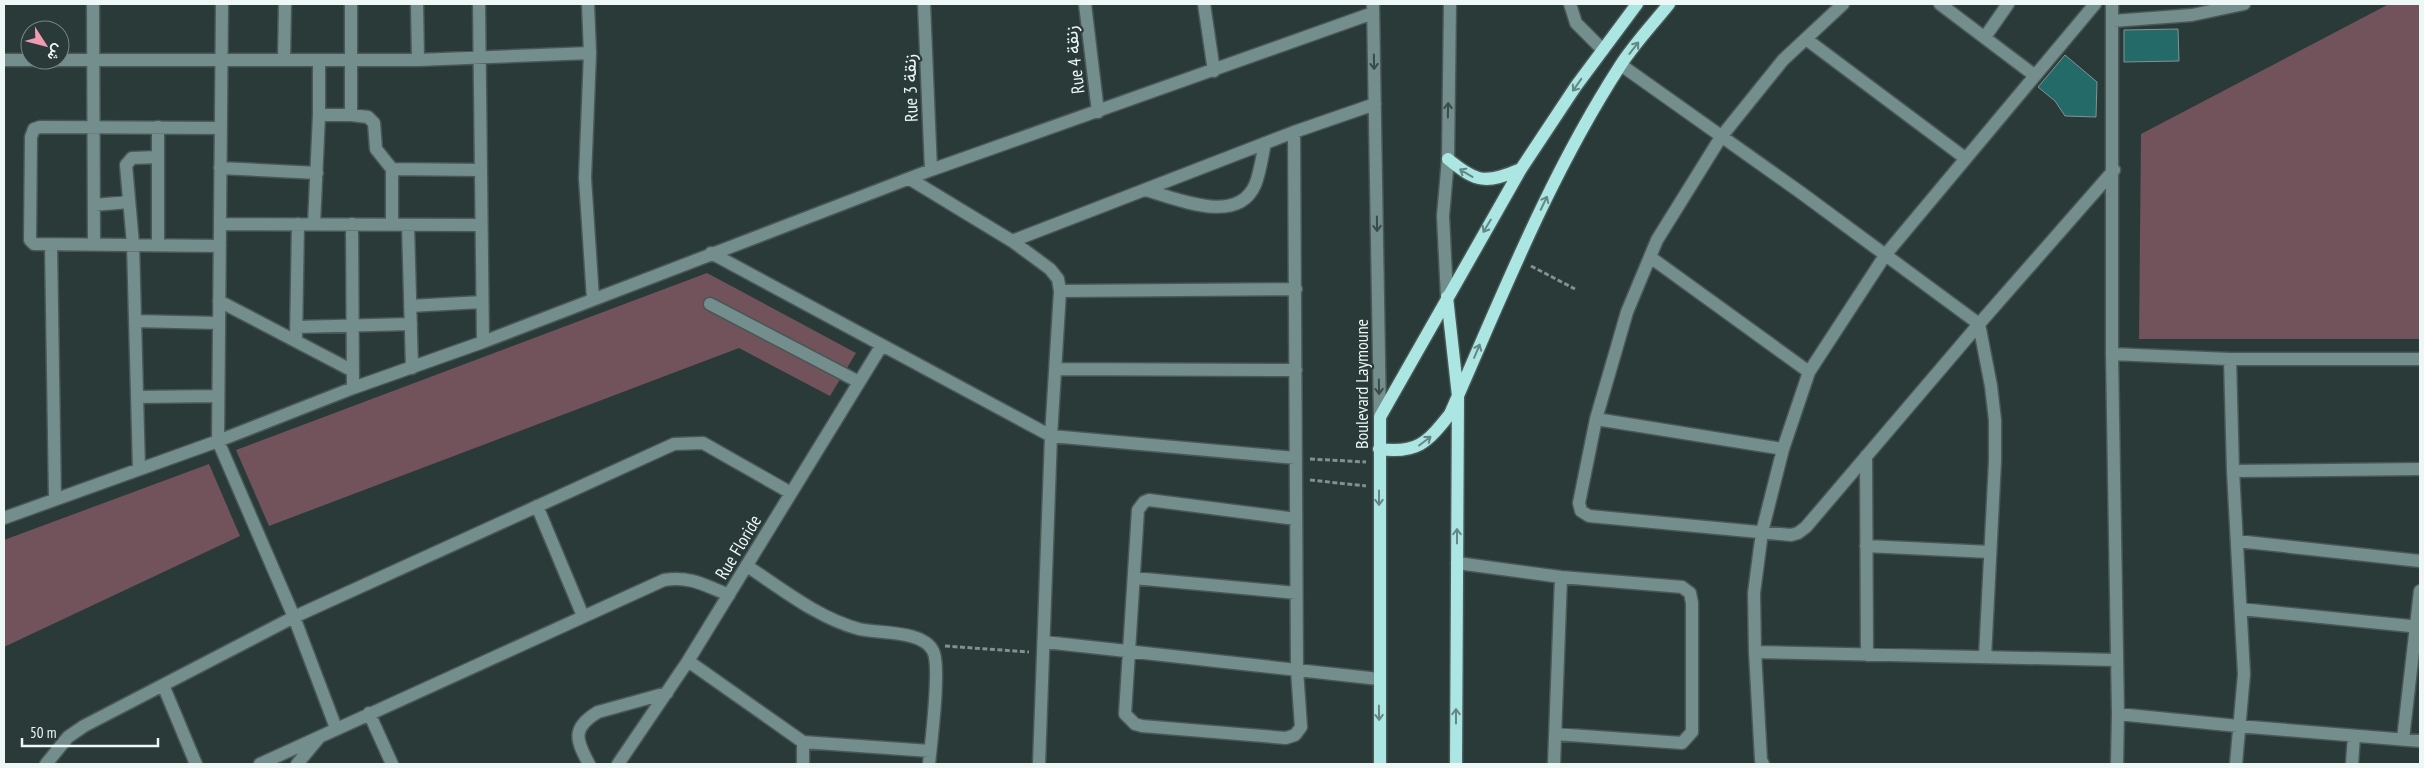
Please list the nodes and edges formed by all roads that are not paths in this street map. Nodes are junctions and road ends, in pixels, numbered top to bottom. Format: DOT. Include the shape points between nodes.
graph roads {
  1 [pos="93,4"];
  2 [pos="222,4"];
  3 [pos="286,4"];
  4 [pos="351,4"];
  5 [pos="417,4"];
  6 [pos="479,4"];
  7 [pos="588,4"];
  8 [pos="924,4"];
  9 [pos="1085,4"];
  10 [pos="1204,4"];
  11 [pos="1450,4"];
  12 [pos="1570,4"];
  13 [pos="1638,4"];
  14 [pos="1669,4"];
  15 [pos="1843,4"];
  16 [pos="1940,4"];
  17 [pos="2008,4"];
  18 [pos="2094,4"];
  19 [pos="2112,4"];
  20 [pos="2237,5"];
  21 [pos="1373,8"];
  22 [pos="2113,21"];
  23 [pos="1985,37"];
  24 [pos="1806,40"];
  25 [pos="1603,50"];
  26 [pos="590,53"];
  27 [pos="479,57"];
  28 [pos="4,60"];
  29 [pos="284,60"];
  30 [pos="319,60"];
  31 [pos="352,60"];
  32 [pos="418,60"];
  33 [pos="92,61"];
  34 [pos="221,61"];
  35 [pos="1621,65"];
  36 [pos="1214,71"];
  37 [pos="2034,75"];
  38 [pos="1376,104"];
  39 [pos="1098,112"];
  40 [pos="319,115"];
  41 [pos="351,115"];
  42 [pos="94,126"];
  43 [pos="158,127"];
  44 [pos="221,128"];
  45 [pos="1294,132"];
  46 [pos="1721,137"];
  47 [pos="1265,143"];
  48 [pos="158,157"];
  49 [pos="1965,158"];
  50 [pos="1448,159"];
  51 [pos="220,168"];
  52 [pos="392,169"];
  53 [pos="1521,169"];
  54 [pos="480,170"];
  55 [pos="931,170"];
  56 [pos="2114,170"];
  57 [pos="316,172"];
  58 [pos="910,179"];
  59 [pos="1145,190"];
  60 [pos="129,202"];
  61 [pos="94,205"];
  62 [pos="220,224"];
  63 [pos="298,224"];
  64 [pos="314,224"];
  65 [pos="352,224"];
  66 [pos="392,225"];
  67 [pos="408,225"];
  68 [pos="481,225"];
  69 [pos="1012,241"];
  70 [pos="94,244"];
  71 [pos="133,244"];
  72 [pos="158,244"];
  73 [pos="51,245"];
  74 [pos="220,246"];
  75 [pos="711,253"];
  76 [pos="1886,254"];
  77 [pos="1650,257"];
  78 [pos="1296,289"];
  79 [pos="1060,291"];
  80 [pos="1447,297"];
  81 [pos="593,299"];
  82 [pos="219,301"];
  83 [pos="482,302"];
  84 [pos="710,304"];
  85 [pos="410,306"];
  86 [pos="135,321"];
  87 [pos="219,324"];
  88 [pos="411,324"];
  89 [pos="1979,324"];
  90 [pos="353,325"];
  91 [pos="296,326"];
  92 [pos="296,340"];
  93 [pos="483,342"];
  94 [pos="882,345"];
  95 [pos="2112,354"];
  96 [pos="2230,359"];
  97 [pos="2420,359"];
  98 [pos="412,368"];
  99 [pos="1055,369"];
  100 [pos="1296,370"];
  101 [pos="353,371"];
  102 [pos="1809,372"];
  103 [pos="859,382"];
  104 [pos="353,388"];
  105 [pos="218,396"];
  106 [pos="1458,396"];
  107 [pos="137,397"];
  108 [pos="1380,417"];
  109 [pos="1596,418"];
  110 [pos="1051,436"];
  111 [pos="218,441"];
  112 [pos="1379,449"];
  113 [pos="1782,449"];
  114 [pos="1866,456"];
  115 [pos="1296,458"];
  116 [pos="139,469"];
  117 [pos="2420,469"];
  118 [pos="2233,471"];
  119 [pos="791,493"];
  120 [pos="55,499"];
  121 [pos="537,506"];
  122 [pos="4,518"];
  123 [pos="1296,519"];
  124 [pos="1762,532"];
  125 [pos="2237,541"];
  126 [pos="1866,546"];
  127 [pos="1990,552"];
  128 [pos="2420,561"];
  129 [pos="1457,563"];
  130 [pos="747,566"];
  131 [pos="1561,577"];
  132 [pos="1134,578"];
  133 [pos="2420,591"];
  134 [pos="1296,593"];
  135 [pos="729,595"];
  136 [pos="2241,610"];
  137 [pos="583,616"];
  138 [pos="294,617"];
  139 [pos="2418,627"];
  140 [pos="1045,648"];
  141 [pos="1129,651"];
  142 [pos="1755,652"];
  143 [pos="1867,655"];
  144 [pos="1985,657"];
  145 [pos="2117,660"];
  146 [pos="688,661"];
  147 [pos="1297,670"];
  148 [pos="1379,679"];
  149 [pos="163,685"];
  150 [pos="667,693"];
  151 [pos="369,713"];
  152 [pos="2118,714"];
  153 [pos="2238,726"];
  154 [pos="336,728"];
  155 [pos="1555,734"];
  156 [pos="2354,736"];
  157 [pos="319,737"];
  158 [pos="2403,739"];
  159 [pos="2420,741"];
  160 [pos="803,742"];
  161 [pos="930,750"];
  162 [pos="620,760"];
  163 [pos="46,764"];
  164 [pos="196,764"];
  165 [pos="260,764"];
  166 [pos="297,764"];
  167 [pos="392,764"];
  168 [pos="590,764"];
  169 [pos="634,764"];
  170 [pos="802,764"];
  171 [pos="929,764"];
  172 [pos="1039,764"];
  173 [pos="1380,764"];
  174 [pos="1456,764"];
  175 [pos="1554,764"];
  176 [pos="1763,764"];
  177 [pos="2117,764"];
  178 [pos="2236,764"];
  179 [pos="2352,764"];
  1 -- 33 [label="street"];
  2 -- 34 [label="street"];
  3 -- 29 [label="street"];
  4 -- 31 [label="street"];
  5 -- 32 [label="street"];
  6 -- 27 [label="street"];
  7 -- 26 [label="street"];
  8 -- 55 [label="street, Rue 3 زنقة"];
  9 -- 39 [label="street, Rue 4 زنقة"];
  10 -- 36 [label="street"];
  50 -- 11 [label="street, one-way"];
  12 -- 25 [label="street" via="1576,23"];
  13 -- 25 [label="main road"];
  35 -- 14 [label="main road, one-way"];
  15 -- 24 [label="street"];
  16 -- 23 [label="street"];
  17 -- 23 [label="street"];
  18 -- 37 [label="street"];
  19 -- 22 [label="street"];
  20 -- 22 [label="street" via="2192,15"];
  21 -- 36 [label="street"];
  21 -- 38 [label="street, Boulevard Laymoune, one-way"];
  22 -- 56 [label="street"];
  23 -- 37 [label="street"];
  24 -- 46 [label="street" via="1783,60"];
  24 -- 49 [label="street"];
  25 -- 53 [label="main road, one-way"];
  26 -- 27 [label="street"];
  26 -- 81 [label="street" via="585,178"];
  27 -- 32 [label="street"];
  27 -- 54 [label="street"];
  28 -- 33 [label="street"];
  29 -- 30 [label="street"];
  29 -- 34 [label="street"];
  30 -- 31 [label="street"];
  30 -- 40 [label="street"];
  31 -- 32 [label="street"];
  31 -- 41 [label="street"];
  33 -- 34 [label="street"];
  33 -- 42 [label="street"];
  34 -- 44 [label="street"];
  35 -- 46 [label="street"];
  106 -- 35 [label="main road, one-way" via="1517,258 1568,153"];
  36 -- 39 [label="street"];
  37 -- 49 [label="street"];
  38 -- 45 [label="street"];
  38 -- 108 [label="street, Boulevard Laymoune, one-way"];
  39 -- 55 [label="street"];
  40 -- 41 [label="street"];
  40 -- 57 [label="street"];
  41 -- 52 [label="street" via="365,116 374,123 376,149"];
  42 -- 43 [label="street"];
  42 -- 61 [label="street"];
  42 -- 73 [label="street" via="40,126 32,133 30,240 37,245"];
  43 -- 44 [label="street"];
  43 -- 48 [label="street"];
  44 -- 51 [label="street"];
  45 -- 47 [label="street"];
  45 -- 78 [label="street"];
  46 -- 76 [label="street"];
  46 -- 77 [label="street" via="1657,240"];
  47 -- 59 [label="street"];
  47 -- 59 [label="street" via="1255,186 1246,198 1231,207 1207,206"];
  48 -- 60 [label="street" via="132,158 127,162"];
  48 -- 72 [label="street"];
  49 -- 76 [label="street"];
  53 -- 50 [label="main road, one-way" via="1501,178 1478,179"];
  50 -- 80 [label="street" via="1443,216"];
  51 -- 57 [label="street"];
  51 -- 62 [label="street"];
  52 -- 54 [label="street"];
  52 -- 66 [label="street"];
  53 -- 80 [label="main road, one-way"];
  54 -- 68 [label="street"];
  55 -- 58 [label="street"];
  56 -- 89 [label="street"];
  56 -- 95 [label="street"];
  57 -- 64 [label="street"];
  58 -- 69 [label="street"];
  58 -- 75 [label="street"];
  59 -- 69 [label="street"];
  60 -- 61 [label="street"];
  60 -- 71 [label="street"];
  61 -- 70 [label="street"];
  62 -- 63 [label="street"];
  62 -- 74 [label="street"];
  63 -- 64 [label="street"];
  63 -- 91 [label="street"];
  64 -- 65 [label="street"];
  65 -- 66 [label="street"];
  65 -- 90 [label="street"];
  66 -- 67 [label="street"];
  67 -- 68 [label="street"];
  67 -- 85 [label="street"];
  68 -- 83 [label="street"];
  69 -- 79 [label="street" via="1050,268 1058,279"];
  70 -- 71 [label="street"];
  70 -- 73 [label="street"];
  71 -- 72 [label="street"];
  71 -- 86 [label="street"];
  72 -- 74 [label="street"];
  73 -- 120 [label="street"];
  74 -- 82 [label="street"];
  75 -- 81 [label="street"];
  75 -- 94 [label="street"];
  76 -- 89 [label="street"];
  76 -- 102 [label="street"];
  77 -- 102 [label="street"];
  77 -- 109 [label="street" via="1627,312"];
  78 -- 79 [label="street"];
  78 -- 100 [label="street"];
  79 -- 99 [label="street"];
  80 -- 106 [label="main road"];
  80 -- 108 [label="main road"];
  81 -- 93 [label="street"];
  82 -- 87 [label="street"];
  82 -- 92 [label="street"];
  83 -- 85 [label="street"];
  83 -- 93 [label="street"];
  84 -- 103 [label="street"];
  85 -- 88 [label="street"];
  86 -- 87 [label="street"];
  86 -- 107 [label="street"];
  87 -- 105 [label="street"];
  88 -- 90 [label="street"];
  88 -- 98 [label="street"];
  89 -- 114 [label="street"];
  89 -- 127 [label="street" via="1992,386 1994,420"];
  90 -- 91 [label="street"];
  90 -- 101 [label="street"];
  91 -- 92 [label="street"];
  92 -- 101 [label="street"];
  93 -- 98 [label="street"];
  94 -- 103 [label="street, Rue Floride"];
  94 -- 110 [label="street"];
  95 -- 96 [label="street"];
  95 -- 145 [label="street"];
  96 -- 97 [label="street"];
  96 -- 118 [label="street"];
  98 -- 104 [label="street"];
  99 -- 100 [label="street"];
  99 -- 110 [label="street"];
  100 -- 115 [label="street"];
  101 -- 104 [label="street"];
  102 -- 113 [label="street"];
  103 -- 119 [label="street, Rue Floride"];
  104 -- 111 [label="street"];
  105 -- 107 [label="street"];
  105 -- 111 [label="street"];
  112 -- 106 [label="main road, one-way" via="1406,450 1420,444 1436,432 1450,414"];
  129 -- 106 [label="main road, one-way"];
  107 -- 116 [label="street"];
  108 -- 112 [label="main road, Boulevard Laymoune"];
  109 -- 113 [label="street"];
  109 -- 124 [label="street" via="1579,503 1581,510 1589,516"];
  110 -- 115 [label="street"];
  110 -- 140 [label="street"];
  111 -- 116 [label="street"];
  111 -- 138 [label="street"];
  112 -- 148 [label="main road, Boulevard Laymoune, one-way"];
  113 -- 124 [label="street"];
  114 -- 124 [label="street" via="1798,534"];
  114 -- 126 [label="street"];
  115 -- 123 [label="street"];
  116 -- 120 [label="street"];
  117 -- 118 [label="street"];
  118 -- 125 [label="street"];
  119 -- 121 [label="street" via="703,443 684,442"];
  119 -- 130 [label="street, Rue Floride"];
  120 -- 122 [label="street"];
  121 -- 137 [label="street"];
  121 -- 138 [label="street"];
  123 -- 132 [label="street" via="1149,500 1138,510"];
  123 -- 134 [label="street"];
  124 -- 142 [label="street" via="1754,594"];
  125 -- 128 [label="street"];
  125 -- 136 [label="street"];
  126 -- 127 [label="street"];
  126 -- 143 [label="street"];
  127 -- 144 [label="street"];
  129 -- 131 [label="street"];
  174 -- 129 [label="main road, one-way"];
  130 -- 135 [label="street, Rue Floride"];
  130 -- 161 [label="street" via="832,620 862,629 918,638 929,645 936,663"];
  131 -- 155 [label="street"];
  131 -- 155 [label="street" via="1682,587 1690,593 1692,732 1682,743"];
  132 -- 134 [label="street"];
  132 -- 141 [label="street"];
  133 -- 139 [label="street"];
  134 -- 147 [label="street"];
  135 -- 137 [label="street" via="692,579 664,580"];
  135 -- 146 [label="street, Rue Floride"];
  136 -- 139 [label="street"];
  136 -- 153 [label="street" via="2244,674"];
  137 -- 151 [label="street"];
  138 -- 149 [label="street"];
  138 -- 154 [label="street"];
  139 -- 158 [label="street"];
  140 -- 141 [label="street"];
  140 -- 172 [label="street"];
  141 -- 147 [label="street"];
  141 -- 147 [label="street" via="1126,714 1134,724 1142,726 1286,738 1295,735 1301,727"];
  142 -- 143 [label="street"];
  142 -- 176 [label="street"];
  143 -- 144 [label="street"];
  144 -- 145 [label="street"];
  145 -- 152 [label="street"];
  146 -- 150 [label="street, Rue Floride"];
  146 -- 160 [label="street"];
  147 -- 148 [label="street"];
  148 -- 173 [label="main road, Boulevard Laymoune, one-way"];
  149 -- 163 [label="street" via="84,726 68,737"];
  149 -- 164 [label="street"];
  150 -- 162 [label="street, Rue Floride"];
  150 -- 168 [label="street" via="598,712 588,718 581,725 578,738"];
  151 -- 154 [label="street"];
  151 -- 167 [label="street"];
  152 -- 153 [label="street"];
  152 -- 177 [label="street"];
  153 -- 156 [label="street"];
  153 -- 178 [label="street"];
  154 -- 157 [label="street"];
  155 -- 175 [label="street"];
  156 -- 158 [label="street"];
  156 -- 179 [label="street"];
  157 -- 165 [label="street"];
  157 -- 166 [label="street"];
  158 -- 159 [label="street"];
  160 -- 161 [label="street"];
  160 -- 170 [label="street"];
  161 -- 171 [label="street"];
  162 -- 169 [label="street"];
}
